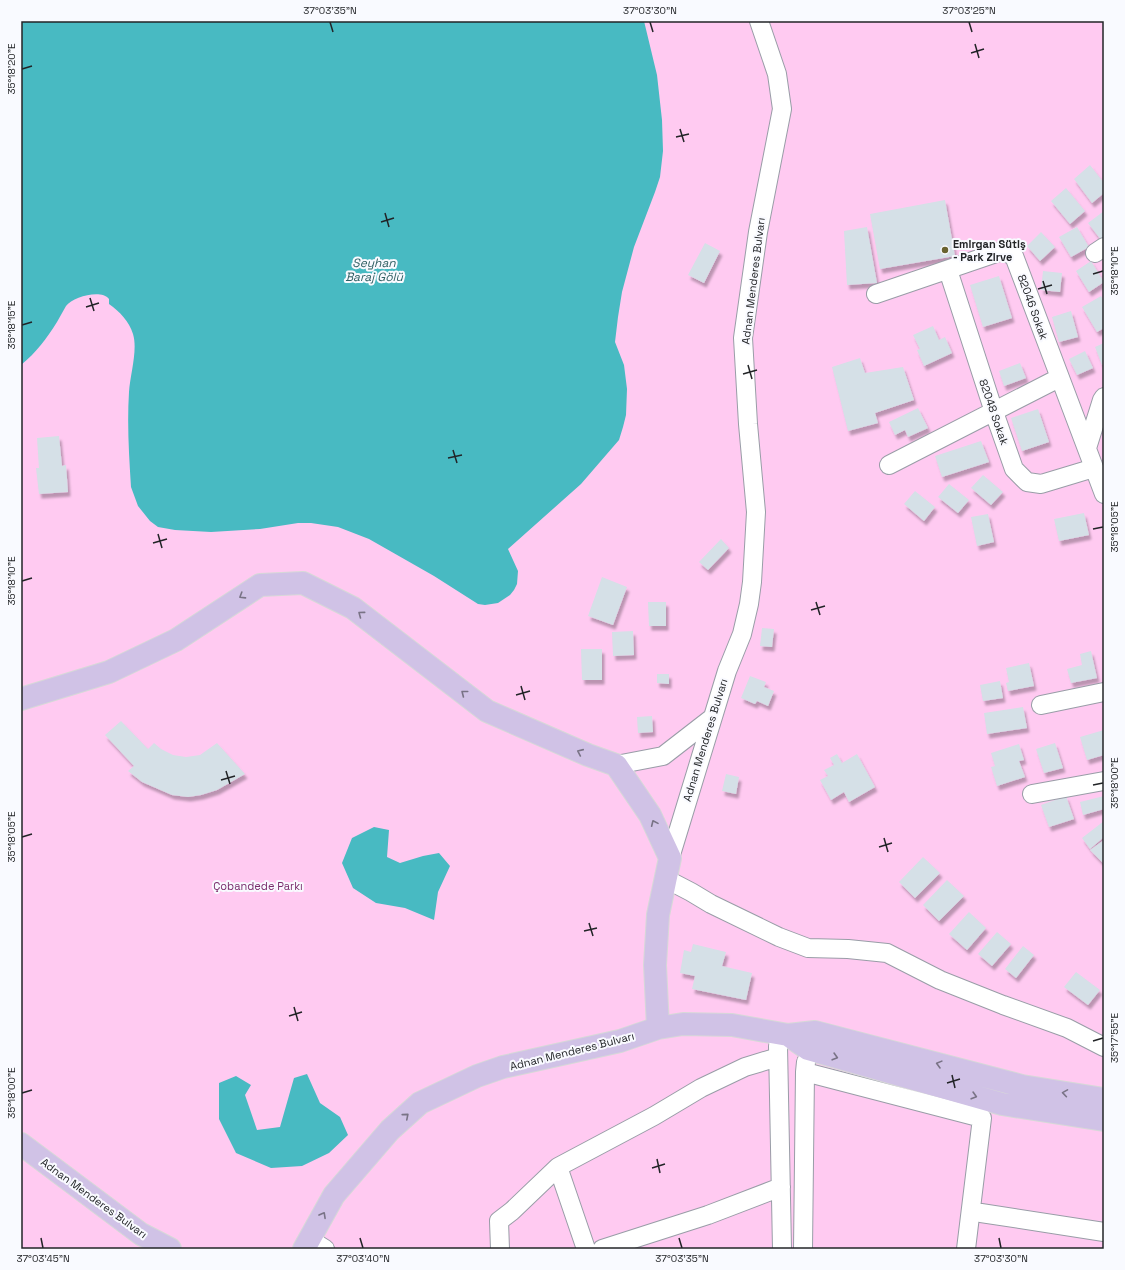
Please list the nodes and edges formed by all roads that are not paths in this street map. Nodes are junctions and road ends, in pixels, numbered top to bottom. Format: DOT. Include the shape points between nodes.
graph roads {
  1 [pos="759,21"];
  2 [pos="948,270"];
  3 [pos="876,294"];
  4 [pos="1059,378"];
  5 [pos="1104,397"];
  6 [pos="994,412"];
  7 [pos="1087,448"];
  8 [pos="889,465"];
  9 [pos="1094,468"];
  10 [pos="1104,494"];
  11 [pos="1104,692"];
  12 [pos="21,699"];
  13 [pos="1041,705"];
  14 [pos="712,718"];
  15 [pos="616,765"];
  16 [pos="1104,782"];
  17 [pos="1032,794"];
  18 [pos="668,869"];
  19 [pos="658,1028"];
  20 [pos="783,1034"];
  21 [pos="1104,1047"];
  22 [pos="808,1049"];
  23 [pos="778,1057"];
  24 [pos="805,1072"];
  25 [pos="1104,1099"];
  26 [pos="995,1102"];
  27 [pos="1104,1120"];
  28 [pos="21,1144"];
  29 [pos="558,1166"];
  30 [pos="781,1187"];
  31 [pos="980,1213"];
  32 [pos="1104,1232"];
  33 [pos="313,1246"];
  34 [pos="170,1249"];
  35 [pos="500,1249"];
  36 [pos="586,1249"];
  37 [pos="602,1249"];
  38 [pos="782,1249"];
  39 [pos="803,1249"];
  40 [pos="966,1249"];
  41 [pos="976,1249"];
  1 -- 14 [label="street, Adnan Menderes Bulvarı" via="777,74 782,109 758,232 743,338 756,535 749,604 742,634 727,670"];
  2 -- 3 [label="street, 82046 Sokak"];
  2 -- 4 [label="street, 82046 Sokak" via="1002,251 1014,256"];
  2 -- 6 [label="street, 82048 Sokak"];
  4 -- 6 [label="street"];
  4 -- 7 [label="street, 82046 Sokak"];
  5 -- 7 [label="street"];
  6 -- 8 [label="street"];
  6 -- 9 [label="street, 82048 Sokak" via="1014,469 1027,482 1041,484"];
  7 -- 9 [label="street, 82046 Sokak"];
  9 -- 10 [label="street, 82046 Sokak"];
  11 -- 13 [label="street"];
  15 -- 12 [label="main road, one-way" via="487,711 354,608 303,583 260,585 176,640 109,672"];
  14 -- 15 [label="street" via="662,756"];
  14 -- 18 [label="street, Adnan Menderes Bulvarı"];
  18 -- 15 [label="main road, one-way" via="650,815"];
  16 -- 17 [label="street"];
  18 -- 19 [label="main road, Adnan Menderes Bulvarı" via="658,915 655,965"];
  18 -- 21 [label="street" via="691,892 778,937 808,948 887,953 940,980 1067,1028"];
  19 -- 20 [label="main road" via="683,1024 718,1025"];
  33 -- 19 [label="main road, Adnan Menderes Bulvarı, one-way" via="334,1195 390,1130 420,1103 477,1076 503,1067 620,1041"];
  20 -- 22 [label="main road"];
  20 -- 23 [label="street"];
  25 -- 20 [label="main road, one-way" via="1022,1086 815,1032"];
  22 -- 24 [label="street"];
  22 -- 26 [label="main road, one-way"];
  23 -- 29 [label="street" via="745,1067 701,1088 654,1116"];
  23 -- 30 [label="street"];
  24 -- 39 [label="street"];
  24 -- 40 [label="street" via="982,1118"];
  26 -- 27 [label="main road"];
  26 -- 31 [label="street"];
  28 -- 34 [label="main road, Adnan Menderes Bulvarı" via="142,1234"];
  29 -- 35 [label="street" via="499,1221"];
  29 -- 36 [label="street"];
  30 -- 37 [label="street" via="708,1215"];
  30 -- 38 [label="street"];
  31 -- 32 [label="street"];
  31 -- 41 [label="street"];
}
